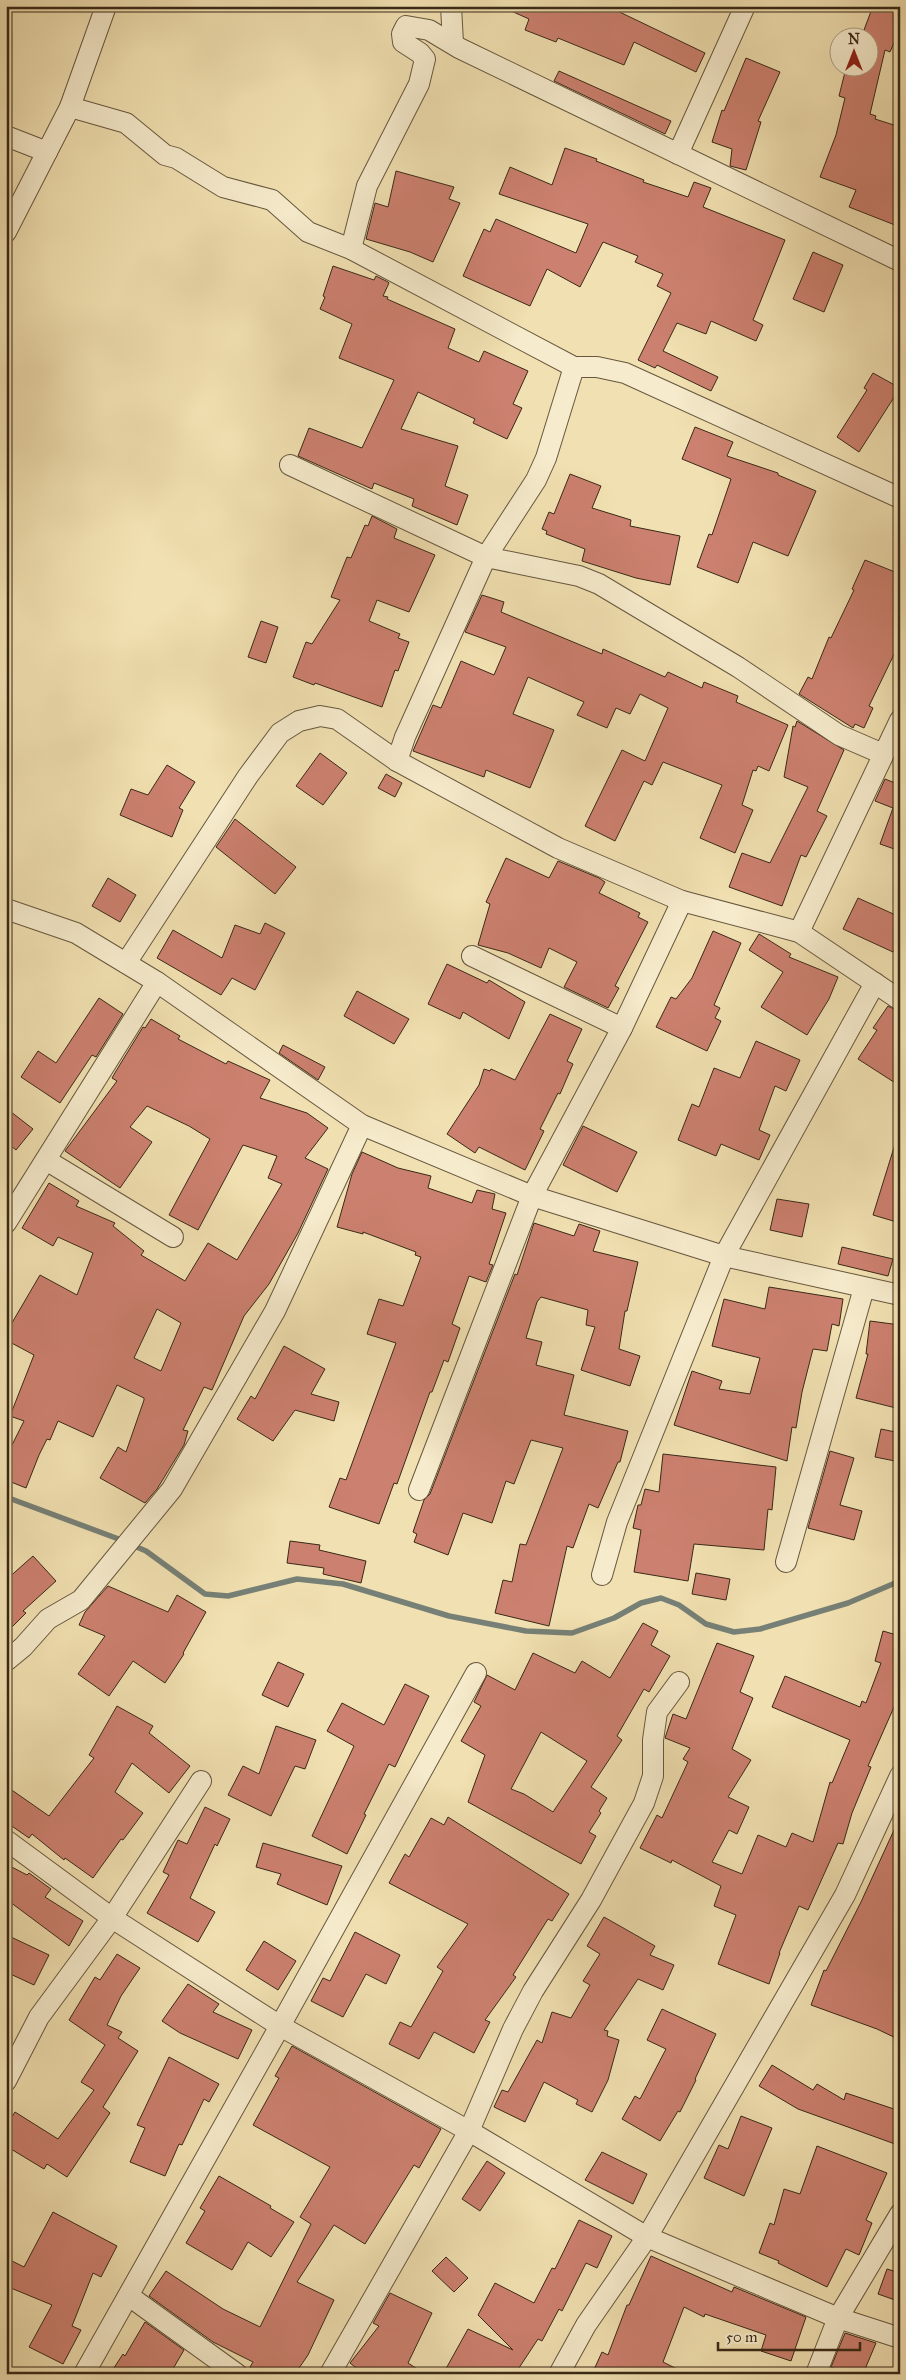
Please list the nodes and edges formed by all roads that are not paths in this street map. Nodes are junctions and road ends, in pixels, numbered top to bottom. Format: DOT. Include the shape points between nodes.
graph roads {
  1 [pos="106,6"];
  2 [pos="451,6"];
  3 [pos="745,6"];
  4 [pos="453,43"];
  5 [pos="70,107"];
  6 [pos="6,136"];
  7 [pos="47,152"];
  8 [pos="678,154"];
  9 [pos="6,232"];
  10 [pos="351,249"];
  11 [pos="900,261"];
  12 [pos="574,367"];
  13 [pos="290,465"];
  14 [pos="900,498"];
  15 [pos="486,557"];
  16 [pos="900,720"];
  17 [pos="884,754"];
  18 [pos="397,761"];
  19 [pos="682,901"];
  20 [pos="6,909"];
  21 [pos="799,932"];
  22 [pos="472,956"];
  23 [pos="126,963"];
  24 [pos="157,982"];
  25 [pos="875,983"];
  26 [pos="900,1000"];
  27 [pos="622,1028"];
  28 [pos="362,1125"];
  29 [pos="46,1160"];
  30 [pos="532,1196"];
  31 [pos="6,1223"];
  32 [pos="173,1237"];
  33 [pos="724,1256"];
  34 [pos="864,1288"];
  35 [pos="900,1296"];
  36 [pos="419,1490"];
  37 [pos="786,1562"];
  38 [pos="602,1575"];
  39 [pos="6,1661"];
  40 [pos="476,1673"];
  41 [pos="679,1682"];
  42 [pos="900,1776"];
  43 [pos="201,1781"];
  44 [pos="6,1840"];
  45 [pos="112,1918"];
  46 [pos="280,2026"];
  47 [pos="6,2081"];
  48 [pos="469,2131"];
  49 [pos="900,2214"];
  50 [pos="647,2237"];
  51 [pos="129,2296"];
  52 [pos="838,2318"];
  53 [pos="900,2338"];
  54 [pos="84,2374"];
  55 [pos="238,2374"];
  56 [pos="330,2374"];
  57 [pos="559,2374"];
  58 [pos="816,2374"];
  1 -- 5 [label="street"];
  2 -- 4 [label="street"];
  3 -- 8 [label="street"];
  4 -- 8 [label="street"];
  4 -- 10 [label="street" via="416,27 406,26 402,34 403,42 425,59 419,84 367,186"];
  5 -- 7 [label="street"];
  5 -- 10 [label="street" via="126,123 165,155 176,158 223,187 272,200 308,232"];
  6 -- 7 [label="street"];
  7 -- 9 [label="street"];
  8 -- 11 [label="street"];
  10 -- 12 [label="street"];
  12 -- 14 [label="street" via="597,367 626,373"];
  12 -- 15 [label="street" via="546,458"];
  13 -- 15 [label="street"];
  15 -- 17 [label="street" via="579,576 599,584 738,667 839,735"];
  15 -- 18 [label="street"];
  16 -- 17 [label="street"];
  17 -- 21 [label="street"];
  18 -- 19 [label="street" via="558,848"];
  18 -- 23 [label="street" via="337,719 320,716 299,722 280,733 248,776"];
  19 -- 21 [label="street"];
  19 -- 27 [label="street"];
  20 -- 23 [label="street" via="76,934"];
  21 -- 25 [label="street"];
  22 -- 27 [label="street"];
  23 -- 24 [label="street"];
  24 -- 28 [label="street"];
  24 -- 29 [label="street"];
  25 -- 26 [label="street"];
  25 -- 33 [label="street"];
  27 -- 30 [label="street"];
  28 -- 30 [label="street"];
  28 -- 39 [label="street" via="275,1311 172,1489 86,1595 48,1619"];
  29 -- 31 [label="street"];
  29 -- 32 [label="street"];
  30 -- 33 [label="street"];
  30 -- 36 [label="street"];
  33 -- 34 [label="street"];
  33 -- 38 [label="street" via="617,1522"];
  34 -- 35 [label="street"];
  34 -- 37 [label="street"];
  40 -- 46 [label="street"];
  41 -- 48 [label="street" via="656,1712 653,1776 644,1804 591,1900 533,1991"];
  42 -- 50 [label="street" via="844,1894"];
  43 -- 45 [label="street"];
  44 -- 45 [label="street"];
  45 -- 46 [label="street"];
  45 -- 47 [label="street" via="39,2017"];
  46 -- 48 [label="street"];
  46 -- 51 [label="street"];
  48 -- 50 [label="street"];
  48 -- 56 [label="street"];
  49 -- 52 [label="street"];
  50 -- 52 [label="street"];
  50 -- 57 [label="street" via="586,2325"];
  51 -- 54 [label="street"];
  51 -- 55 [label="street"];
  52 -- 53 [label="street"];
  52 -- 58 [label="street"];
}
